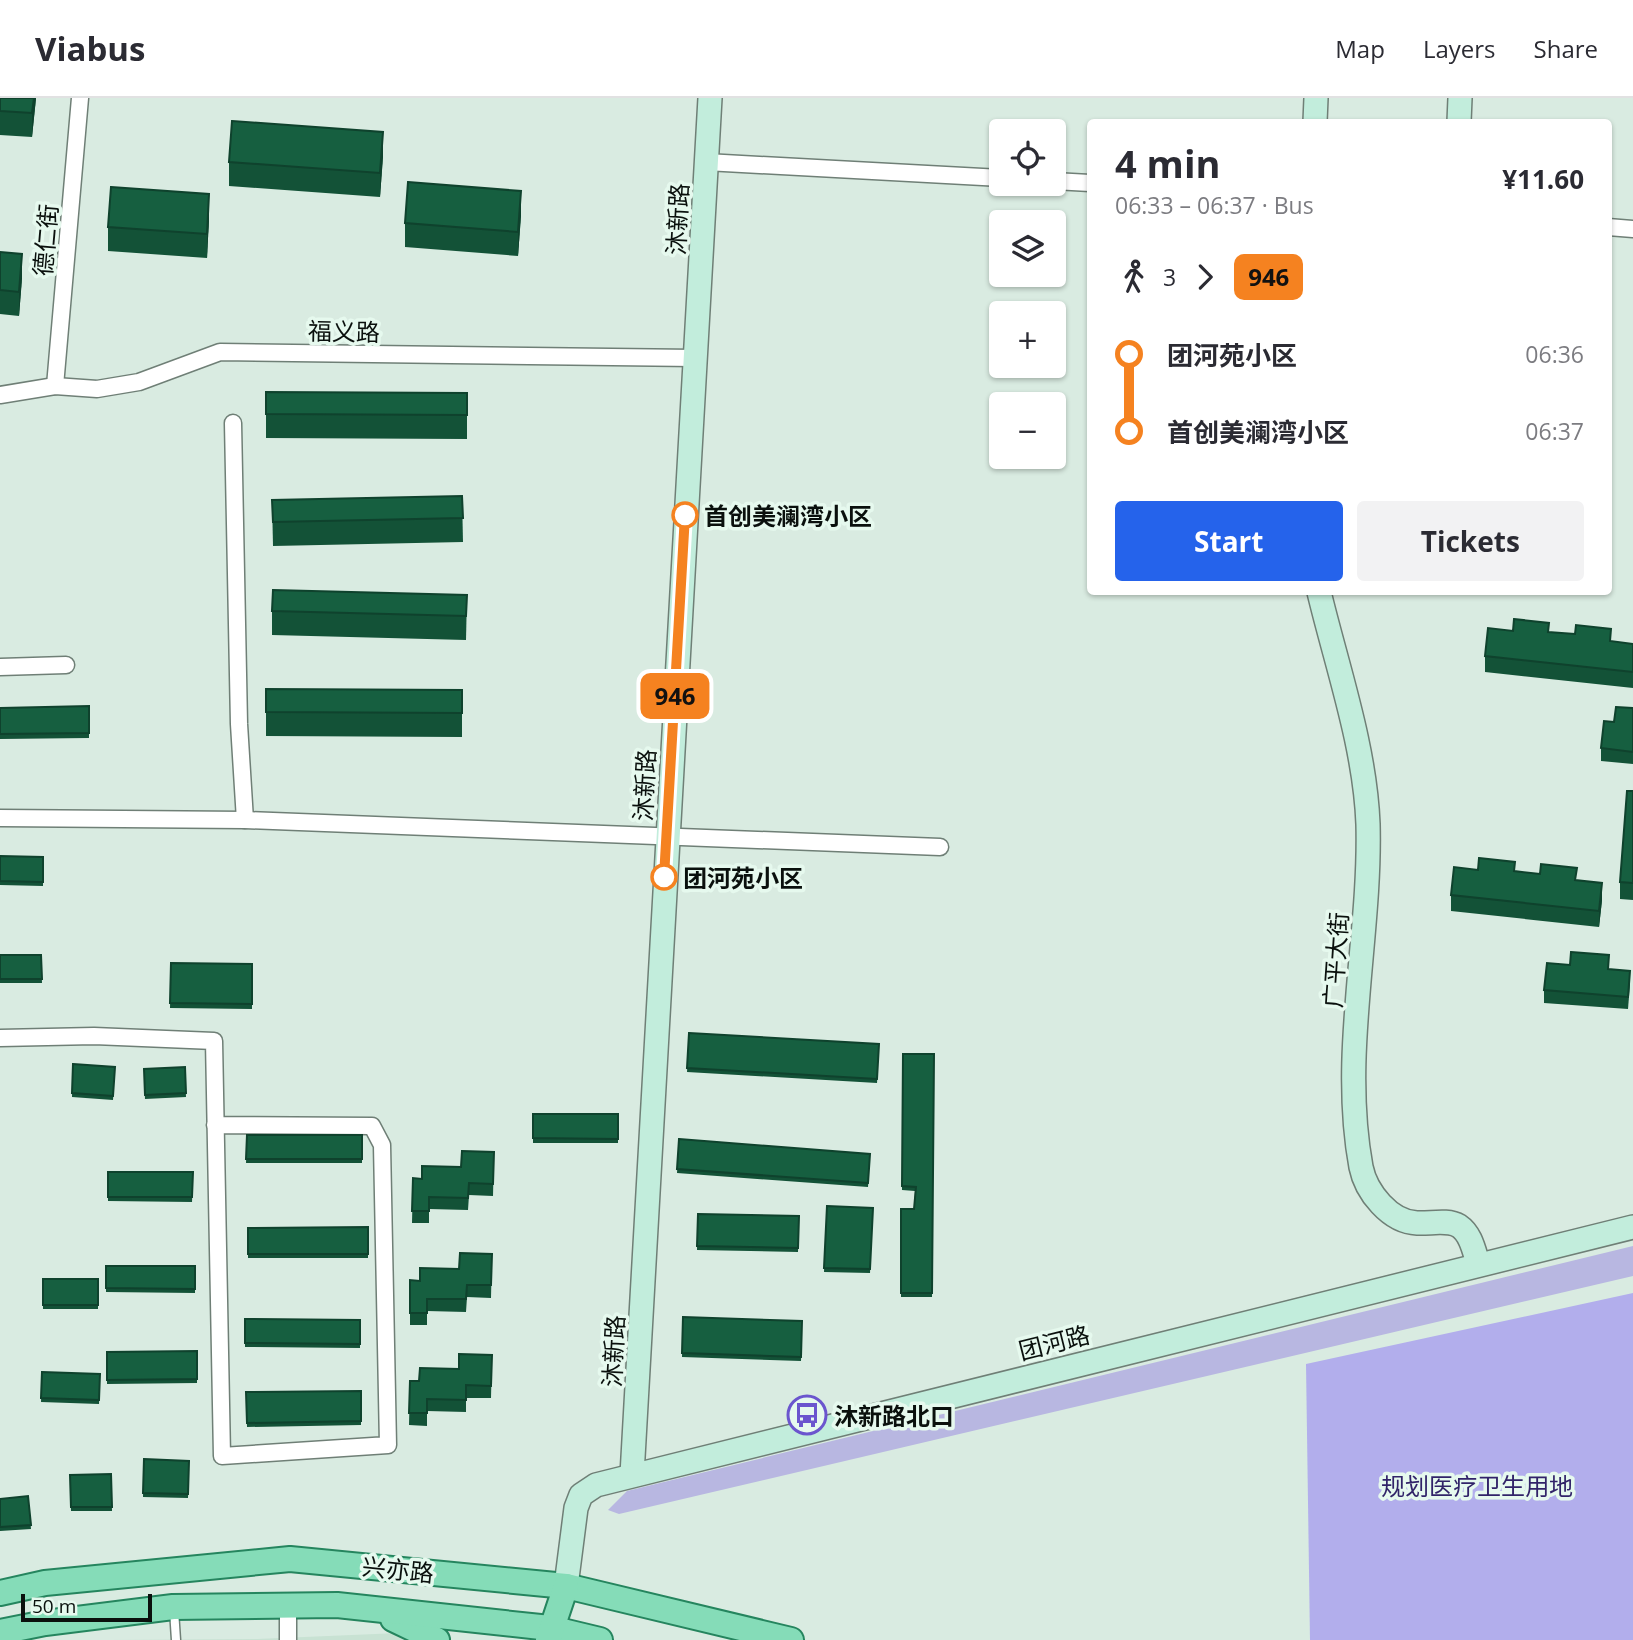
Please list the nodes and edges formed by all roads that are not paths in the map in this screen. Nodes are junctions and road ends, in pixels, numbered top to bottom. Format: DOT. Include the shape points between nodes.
graph roads {
  1 [pos="80,98"];
  2 [pos="710,98"];
  3 [pos="1316,98"];
  4 [pos="1460,98"];
  5 [pos="1315,119"];
  6 [pos="1458,119"];
  7 [pos="706,162"];
  8 [pos="989,177"];
  9 [pos="1066,182"];
  10 [pos="1087,183"];
  11 [pos="1612,227"];
  12 [pos="1633,229"];
  13 [pos="695,358"];
  14 [pos="55,386"];
  15 [pos="0,395"];
  16 [pos="233,423"];
  17 [pos="1320,595"];
  18 [pos="66,665"];
  19 [pos="0,667"];
  20 [pos="0,818"];
  21 [pos="246,820"];
  22 [pos="667,836"];
  23 [pos="940,847"];
  24 [pos="0,1038"];
  25 [pos="215,1125"];
  26 [pos="1633,1227"];
  27 [pos="1478,1263"];
  28 [pos="632,1475"];
  29 [pos="566,1586"];
  30 [pos="0,1593"];
  31 [pos="288,1606"];
  32 [pos="173,1608"];
  33 [pos="366,1608"];
  34 [pos="0,1632"];
  35 [pos="549,1634"];
  36 [pos="588,1639"];
  37 [pos="176,1640"];
  38 [pos="288,1640"];
  39 [pos="437,1640"];
  40 [pos="791,1640"];
  1 -- 14 [label="street, 德仁街"];
  2 -- 7 [label="street, 沐新路"];
  3 -- 5 [label="street"];
  4 -- 6 [label="street"];
  7 -- 8 [label="street"];
  7 -- 13 [label="street, 沐新路"];
  9 -- 10 [label="street"];
  11 -- 12 [label="street"];
  13 -- 14 [label="street, 福义路" via="220,352 139,382 97,389"];
  13 -- 22 [label="street, 沐新路"];
  14 -- 15 [label="street, 福义路"];
  16 -- 21 [label="street" via="239,724"];
  17 -- 27 [label="street, 广平大街" via="1352,726 1368,821 1356,1067 1362,1169 1374,1196 1391,1214 1404,1222 1458,1226 1471,1241"];
  18 -- 19 [label="street"];
  20 -- 21 [label="street"];
  21 -- 22 [label="street"];
  22 -- 23 [label="street"];
  22 -- 28 [label="street, 沐新路"];
  24 -- 25 [label="street" via="214,1041"];
  25 -- 25 [label="street" via="222,1456 388,1445 382,1145 372,1126"];
  26 -- 27 [label="street, 团河路"];
  27 -- 28 [label="street, 团河路"];
  28 -- 29 [label="street, 团河路" via="596,1485 582,1495 569,1546"];
  29 -- 30 [label="main road, 兴亦路" via="290,1559 45,1583"];
  29 -- 35 [label="main road"];
  29 -- 36 [label="main road"];
  29 -- 40 [label="main road, 兴亦路"];
  31 -- 32 [label="main road, 兴亦路"];
  31 -- 33 [label="main road, 兴亦路"];
  31 -- 38 [label="street"];
  32 -- 34 [label="main road, 兴亦路"];
  32 -- 37 [label="lane"];
  33 -- 35 [label="main road, 兴亦路"];
  33 -- 39 [label="main road"];
  35 -- 36 [label="main road, 兴亦路"];
}
